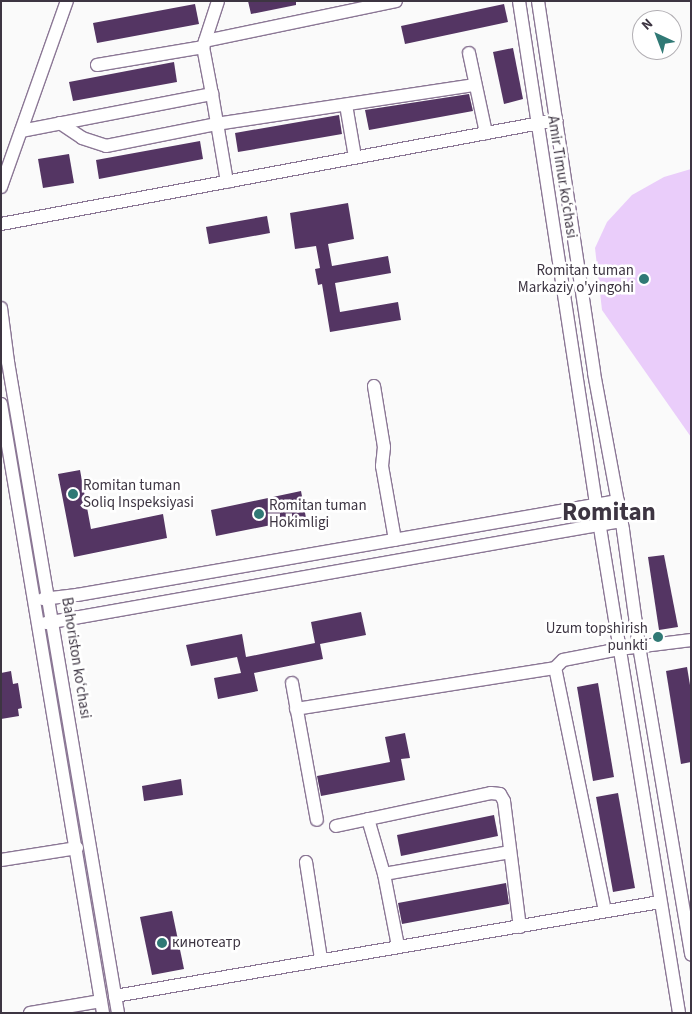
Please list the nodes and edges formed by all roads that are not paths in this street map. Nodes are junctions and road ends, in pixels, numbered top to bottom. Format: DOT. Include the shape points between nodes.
graph roads {
  1 [pos="67,1"];
  2 [pos="218,1"];
  3 [pos="396,1"];
  4 [pos="519,1"];
  5 [pos="538,1"];
  6 [pos="204,44"];
  7 [pos="468,53"];
  8 [pos="97,65"];
  9 [pos="475,85"];
  10 [pos="212,94"];
  11 [pos="346,106"];
  12 [pos="556,120"];
  13 [pos="60,123"];
  14 [pos="537,123"];
  15 [pos="216,124"];
  16 [pos="21,130"];
  17 [pos="486,133"];
  18 [pos="355,157"];
  19 [pos="227,182"];
  20 [pos="1,187"];
  21 [pos="1,224"];
  22 [pos="1,308"];
  23 [pos="374,386"];
  24 [pos="1,404"];
  25 [pos="618,501"];
  26 [pos="596,505"];
  27 [pos="621,521"];
  28 [pos="600,525"];
  29 [pos="395,540"];
  30 [pos="50,598"];
  31 [pos="35,600"];
  32 [pos="54,622"];
  33 [pos="39,625"];
  34 [pos="691,641"];
  35 [pos="639,646"];
  36 [pos="619,649"];
  37 [pos="555,668"];
  38 [pos="292,683"];
  39 [pos="296,709"];
  40 [pos="368,819"];
  41 [pos="317,820"];
  42 [pos="336,826"];
  43 [pos="77,848"];
  44 [pos="510,852"];
  45 [pos="1,860"];
  46 [pos="306,862"];
  47 [pos="384,874"];
  48 [pos="685,894"];
  49 [pos="660,902"];
  50 [pos="605,912"];
  51 [pos="520,927"];
  52 [pos="398,946"];
  53 [pos="691,955"];
  54 [pos="321,959"];
  55 [pos="115,996"];
  56 [pos="102,1007"];
  57 [pos="30,1013"];
  58 [pos="118,1013"];
  59 [pos="679,1013"];
  1 -- 16 [label="street"];
  2 -- 6 [label="street"];
  3 -- 6 [label="street"];
  4 -- 14 [label="street, Amir Timur ko‘chasi"];
  5 -- 12 [label="street, Amir Timur ko‘chasi"];
  6 -- 8 [label="street"];
  6 -- 10 [label="street"];
  7 -- 9 [label="street"];
  9 -- 11 [label="street"];
  9 -- 17 [label="street"];
  10 -- 13 [label="street"];
  10 -- 15 [label="street"];
  11 -- 15 [label="street"];
  11 -- 18 [label="street"];
  12 -- 14 [label="street"];
  12 -- 25 [label="street, Amir Timur ko‘chasi" via="594,373"];
  13 -- 15 [label="street" via="82,138 106,146"];
  13 -- 16 [label="street"];
  14 -- 17 [label="street"];
  14 -- 26 [label="street, Amir Timur ko‘chasi"];
  15 -- 19 [label="street"];
  16 -- 20 [label="street"];
  17 -- 18 [label="street"];
  18 -- 19 [label="street"];
  19 -- 21 [label="street"];
  22 -- 30 [label="street, Bahoriston ko‘chasi"];
  23 -- 29 [label="street" via="384,447 382,466"];
  24 -- 31 [label="street, Bahoriston ko‘chasi"];
  25 -- 26 [label="street"];
  25 -- 27 [label="street, Amir Timur ko‘chasi"];
  26 -- 28 [label="street, Amir Timur ko‘chasi"];
  26 -- 29 [label="street"];
  27 -- 28 [label="street"];
  27 -- 35 [label="street, Amir Timur ko‘chasi"];
  28 -- 32 [label="street"];
  28 -- 36 [label="street, Amir Timur ko‘chasi"];
  29 -- 30 [label="street"];
  30 -- 31 [label="street"];
  30 -- 32 [label="street, Bahoriston ko‘chasi"];
  31 -- 33 [label="street, Bahoriston ko‘chasi"];
  32 -- 33 [label="street"];
  32 -- 55 [label="street, Bahoriston ko‘chasi"];
  33 -- 43 [label="street, Bahoriston ko‘chasi"];
  34 -- 35 [label="street"];
  35 -- 36 [label="street"];
  35 -- 48 [label="street, Amir Timur ko‘chasi"];
  36 -- 37 [label="street" via="563,660"];
  36 -- 49 [label="street, Amir Timur ko‘chasi"];
  37 -- 39 [label="street"];
  37 -- 50 [label="street"];
  38 -- 39 [label="street"];
  39 -- 41 [label="street"];
  40 -- 42 [label="street"];
  40 -- 44 [label="street" via="491,793 500,794 504,801"];
  40 -- 47 [label="street"];
  43 -- 45 [label="street"];
  43 -- 56 [label="street, Bahoriston ko‘chasi"];
  44 -- 47 [label="street"];
  44 -- 51 [label="street"];
  46 -- 54 [label="street"];
  47 -- 52 [label="street"];
  48 -- 53 [label="street, Amir Timur ko‘chasi"];
  49 -- 50 [label="street"];
  49 -- 59 [label="street, Amir Timur ko‘chasi"];
  50 -- 51 [label="street"];
  51 -- 52 [label="street"];
  52 -- 54 [label="street"];
  54 -- 55 [label="street"];
  55 -- 58 [label="street, Bahoriston ko‘chasi"];
  56 -- 57 [label="street"];
}
